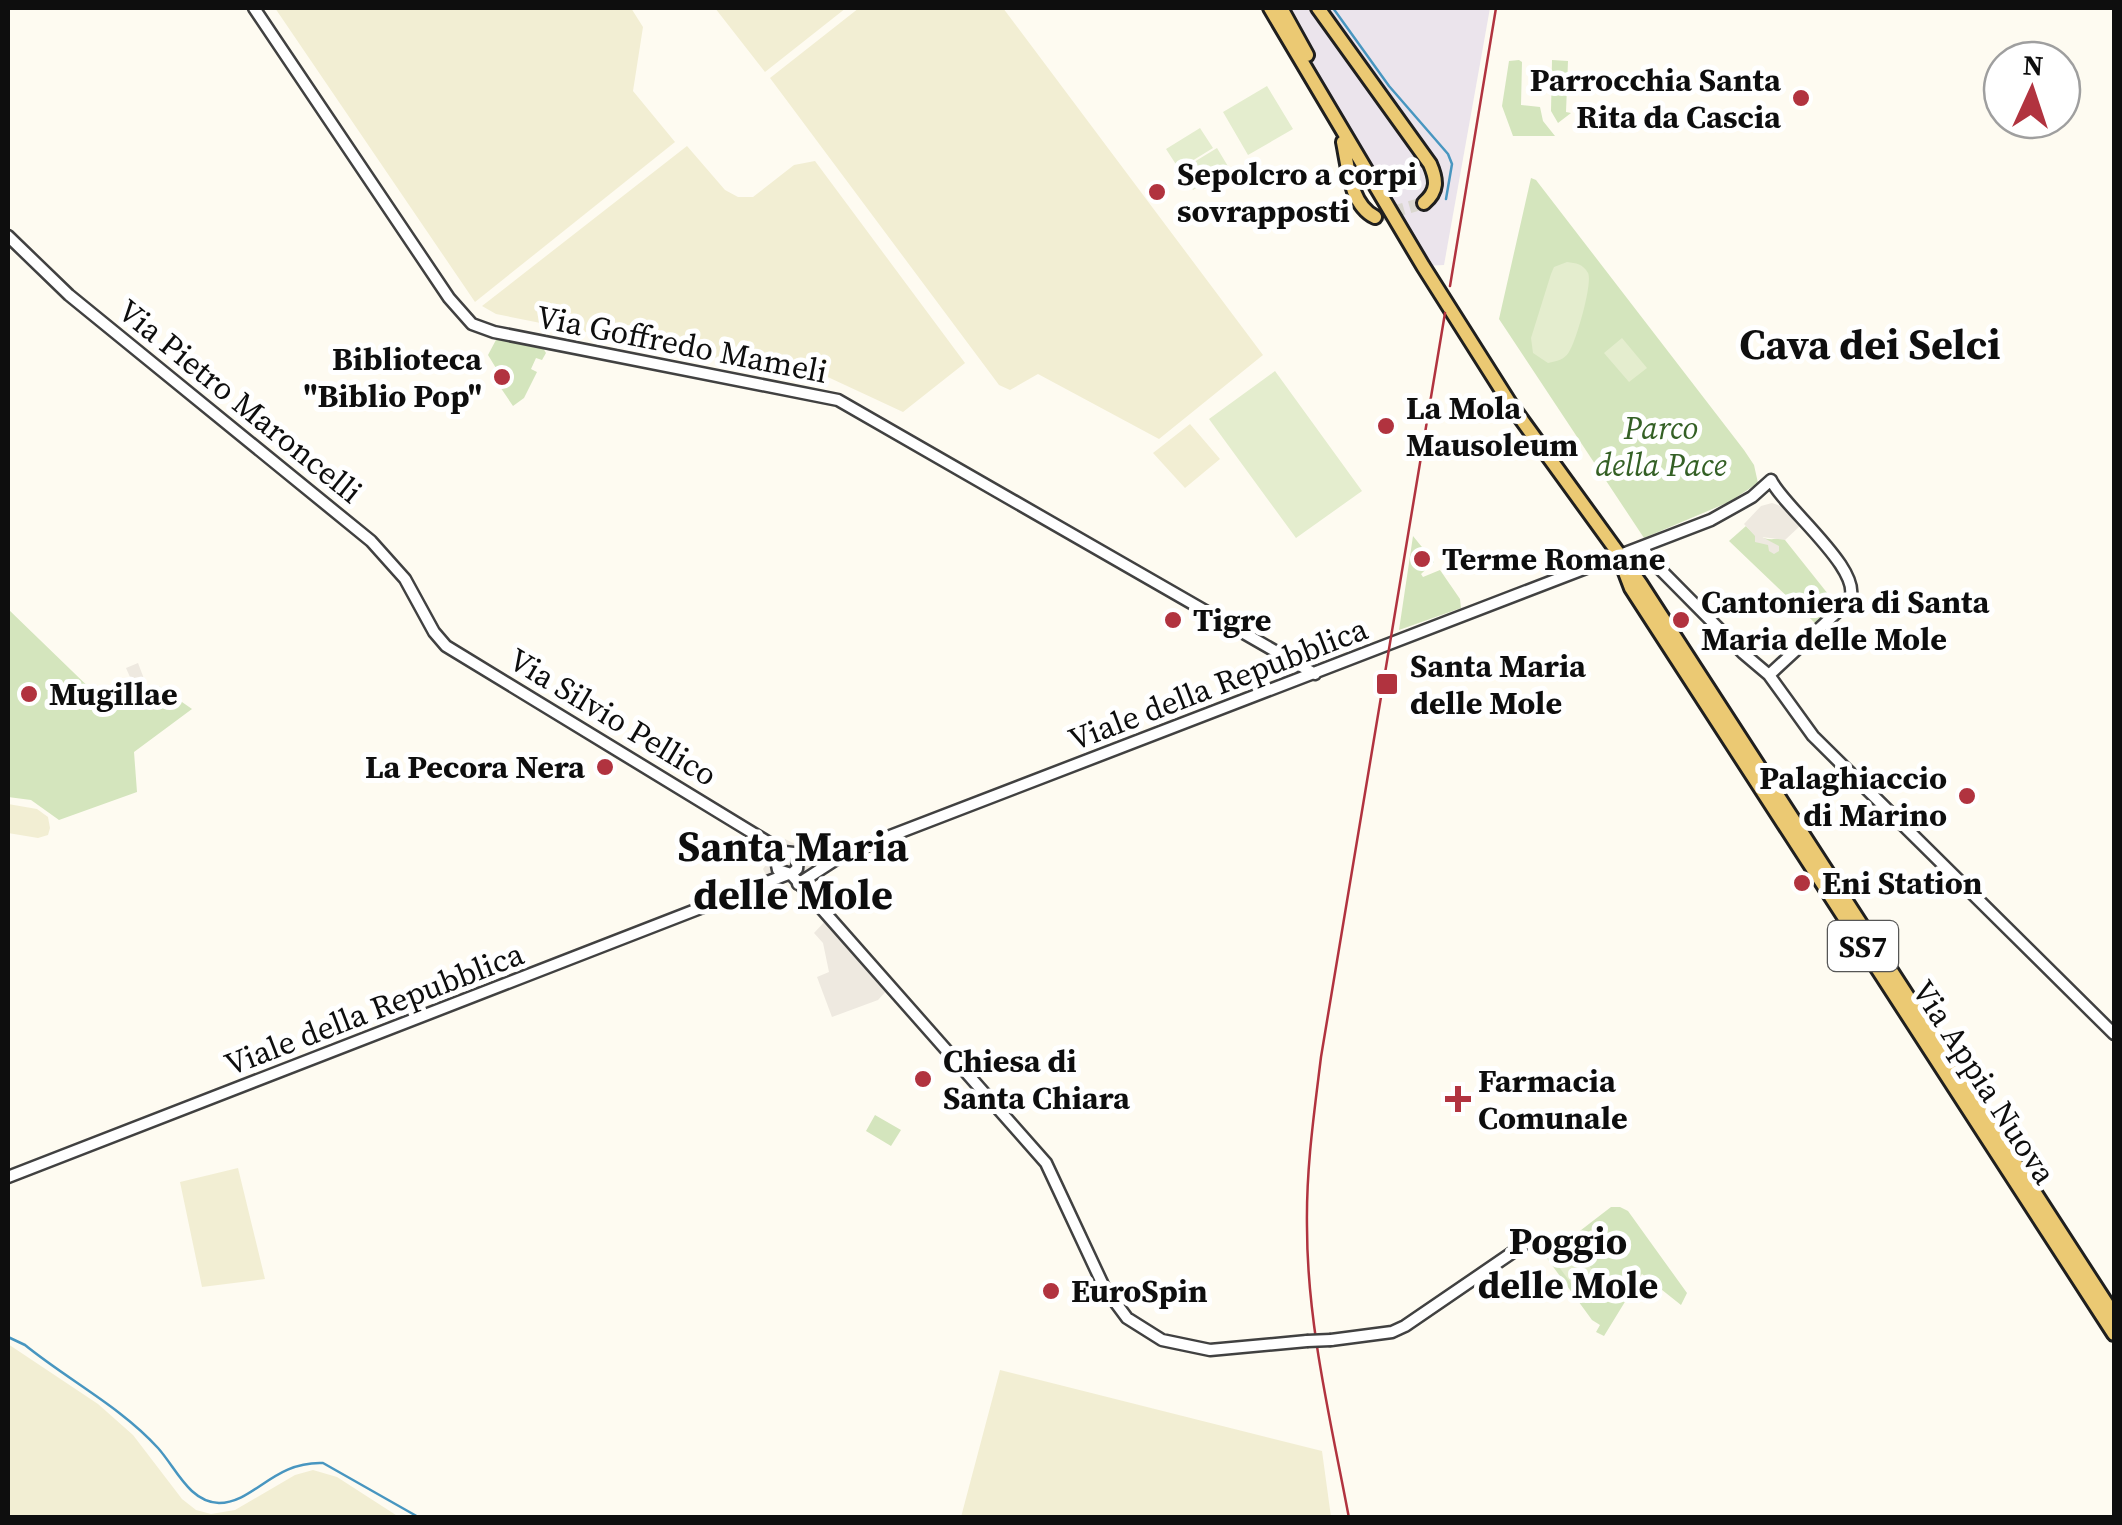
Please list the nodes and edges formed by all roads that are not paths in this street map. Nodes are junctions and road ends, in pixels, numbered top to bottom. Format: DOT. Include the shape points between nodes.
graph roads {
  1 [pos="254,8"];
  2 [pos="1270,8"];
  3 [pos="1280,8"];
  4 [pos="1318,8"];
  5 [pos="1341,130"];
  6 [pos="1424,203"];
  7 [pos="1375,217"];
  8 [pos="8,236"];
  9 [pos="1560,472"];
  10 [pos="1752,496"];
  11 [pos="1784,500"];
  12 [pos="1646,552"];
  13 [pos="1618,555"];
  14 [pos="426,617"];
  15 [pos="1315,674"];
  16 [pos="1769,675"];
  17 [pos="790,854"];
  18 [pos="835,860"];
  19 [pos="776,864"];
  20 [pos="790,874"];
  21 [pos="798,884"];
  22 [pos="757,886"];
  23 [pos="2114,1034"];
  24 [pos="8,1177"];
  25 [pos="1522,1246"];
  26 [pos="2114,1315"];
  27 [pos="2114,1334"];
  1 -- 15 [label="street, Via Goffredo Mameli" via="472,324 838,400"];
  2 -- 5 [label="main road, Via Appia Nuova / SS7"];
  3 -- 9 [label="main road, Via Appia Nuova / SS7"];
  4 -- 6 [label="main road" via="1430,164 1436,180"];
  5 -- 7 [label="main road" via="1358,200"];
  5 -- 9 [label="main road, Via Appia Nuova / SS7" via="1511,405"];
  8 -- 14 [label="street, Via Pietro Maroncelli" via="69,295 371,541 405,579"];
  9 -- 13 [label="main road, Via Appia Nuova / SS7"];
  10 -- 11 [label="street"];
  10 -- 11 [label="street" via="1770,480"];
  10 -- 12 [label="street"];
  11 -- 16 [label="street" via="1852,581 1854,593"];
  12 -- 13 [label="street"];
  12 -- 16 [label="street"];
  13 -- 15 [label="street, Viale della Repubblica"];
  13 -- 26 [label="main road, Via Appia Nuova / SS7"];
  13 -- 27 [label="main road, Via Appia Nuova / SS7" via="1631,588"];
  14 -- 17 [label="street, Via Silvio Pellico" via="451,650"];
  15 -- 18 [label="street, Viale della Repubblica"];
  16 -- 23 [label="street" via="1813,736"];
  17 -- 18 [label="street"];
  17 -- 19 [label="street" via="778,856"];
  17 -- 20 [label="street" via="798,866"];
  18 -- 21 [label="street, Viale della Repubblica"];
  19 -- 20 [label="street"];
  19 -- 22 [label="street"];
  20 -- 21 [label="street"];
  20 -- 22 [label="street, Viale della Repubblica"];
  21 -- 25 [label="street, bridge" via="1046,1163 1114,1305 1162,1340 1210,1350 1392,1332"];
  22 -- 24 [label="street, Viale della Repubblica"];
}
